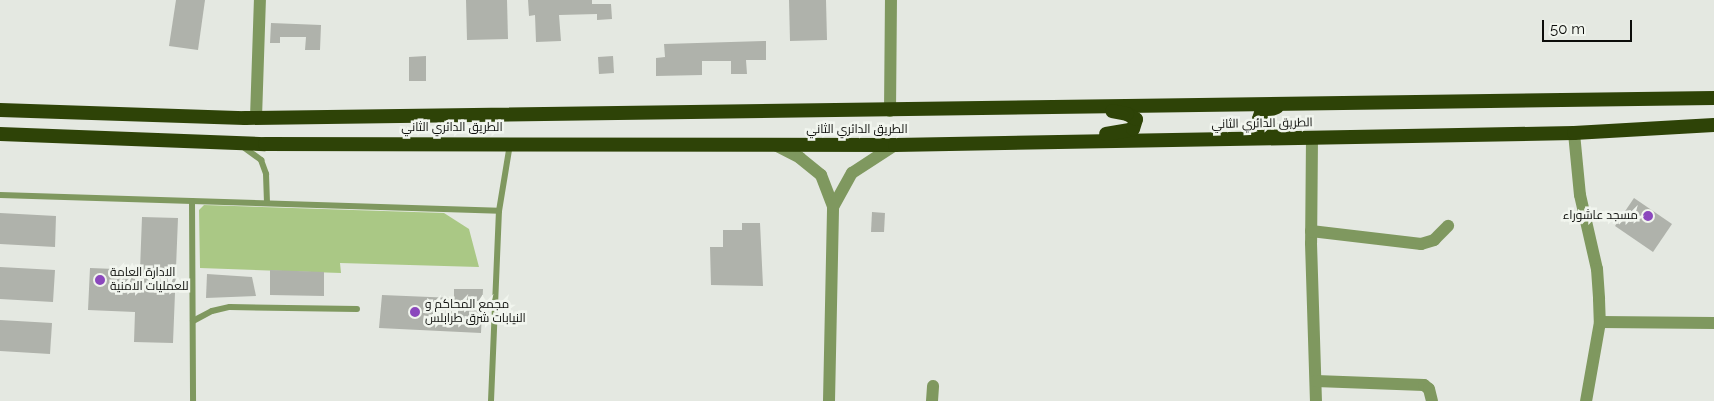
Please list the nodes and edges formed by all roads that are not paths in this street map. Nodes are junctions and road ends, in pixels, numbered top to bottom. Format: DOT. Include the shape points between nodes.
graph roads {
  1 [pos="260,0"];
  2 [pos="891,0"];
  3 [pos="1714,98"];
  4 [pos="1297,103"];
  5 [pos="1081,106"];
  6 [pos="0,110"];
  7 [pos="890,111"];
  8 [pos="256,118"];
  9 [pos="1714,126"];
  10 [pos="1574,133"];
  11 [pos="0,134"];
  12 [pos="1312,138"];
  13 [pos="236,142"];
  14 [pos="510,143"];
  15 [pos="775,145"];
  16 [pos="896,145"];
  17 [pos="0,195"];
  18 [pos="192,201"];
  19 [pos="267,204"];
  20 [pos="833,207"];
  21 [pos="499,211"];
  22 [pos="1448,226"];
  23 [pos="1311,231"];
  24 [pos="357,309"];
  25 [pos="193,321"];
  26 [pos="1600,322"];
  27 [pos="1714,322"];
  28 [pos="1316,381"];
  29 [pos="933,386"];
  30 [pos="193,401"];
  31 [pos="492,401"];
  32 [pos="829,401"];
  33 [pos="932,401"];
  34 [pos="1316,401"];
  35 [pos="1432,401"];
  36 [pos="1586,401"];
  1 -- 8 [label="street"];
  2 -- 7 [label="street"];
  3 -- 4 [label="highway, الطريق الدائري الثاني"];
  4 -- 5 [label="highway, الطريق الدائري الثاني"];
  4 -- 12 [label="highway" via="1271,108 1261,113 1259,119 1262,126"];
  5 -- 7 [label="highway, الطريق الدائري الثاني"];
  5 -- 16 [label="highway" via="1127,114 1136,119 1133,128 1117,133"];
  6 -- 8 [label="highway, الطريق الدائري الثاني"];
  7 -- 8 [label="highway, الطريق الدائري الثاني"];
  9 -- 10 [label="highway, الطريق الدائري الثاني"];
  10 -- 12 [label="highway, الطريق الدائري الثاني"];
  10 -- 26 [label="street" via="1580,195 1597,269"];
  11 -- 13 [label="highway, الطريق الدائري الثاني"];
  12 -- 16 [label="highway, الطريق الدائري الثاني"];
  12 -- 23 [label="street"];
  13 -- 14 [label="highway, الطريق الدائري الثاني"];
  13 -- 19 [label="lane" via="261,160 266,174"];
  14 -- 15 [label="highway, الطريق الدائري الثاني"];
  14 -- 21 [label="lane"];
  15 -- 16 [label="highway, الطريق الدائري الثاني"];
  15 -- 20 [label="street" via="822,175"];
  16 -- 20 [label="street" via="852,173"];
  17 -- 18 [label="lane"];
  18 -- 19 [label="lane"];
  18 -- 25 [label="lane"];
  19 -- 21 [label="lane"];
  20 -- 32 [label="street"];
  21 -- 31 [label="lane"];
  22 -- 23 [label="street" via="1434,240 1421,244"];
  23 -- 28 [label="street"];
  24 -- 25 [label="lane" via="230,307 212,310"];
  25 -- 30 [label="lane"];
  26 -- 27 [label="street"];
  26 -- 36 [label="street"];
  28 -- 34 [label="street"];
  28 -- 35 [label="street" via="1424,385 1429,389"];
  29 -- 33 [label="street"];
}
